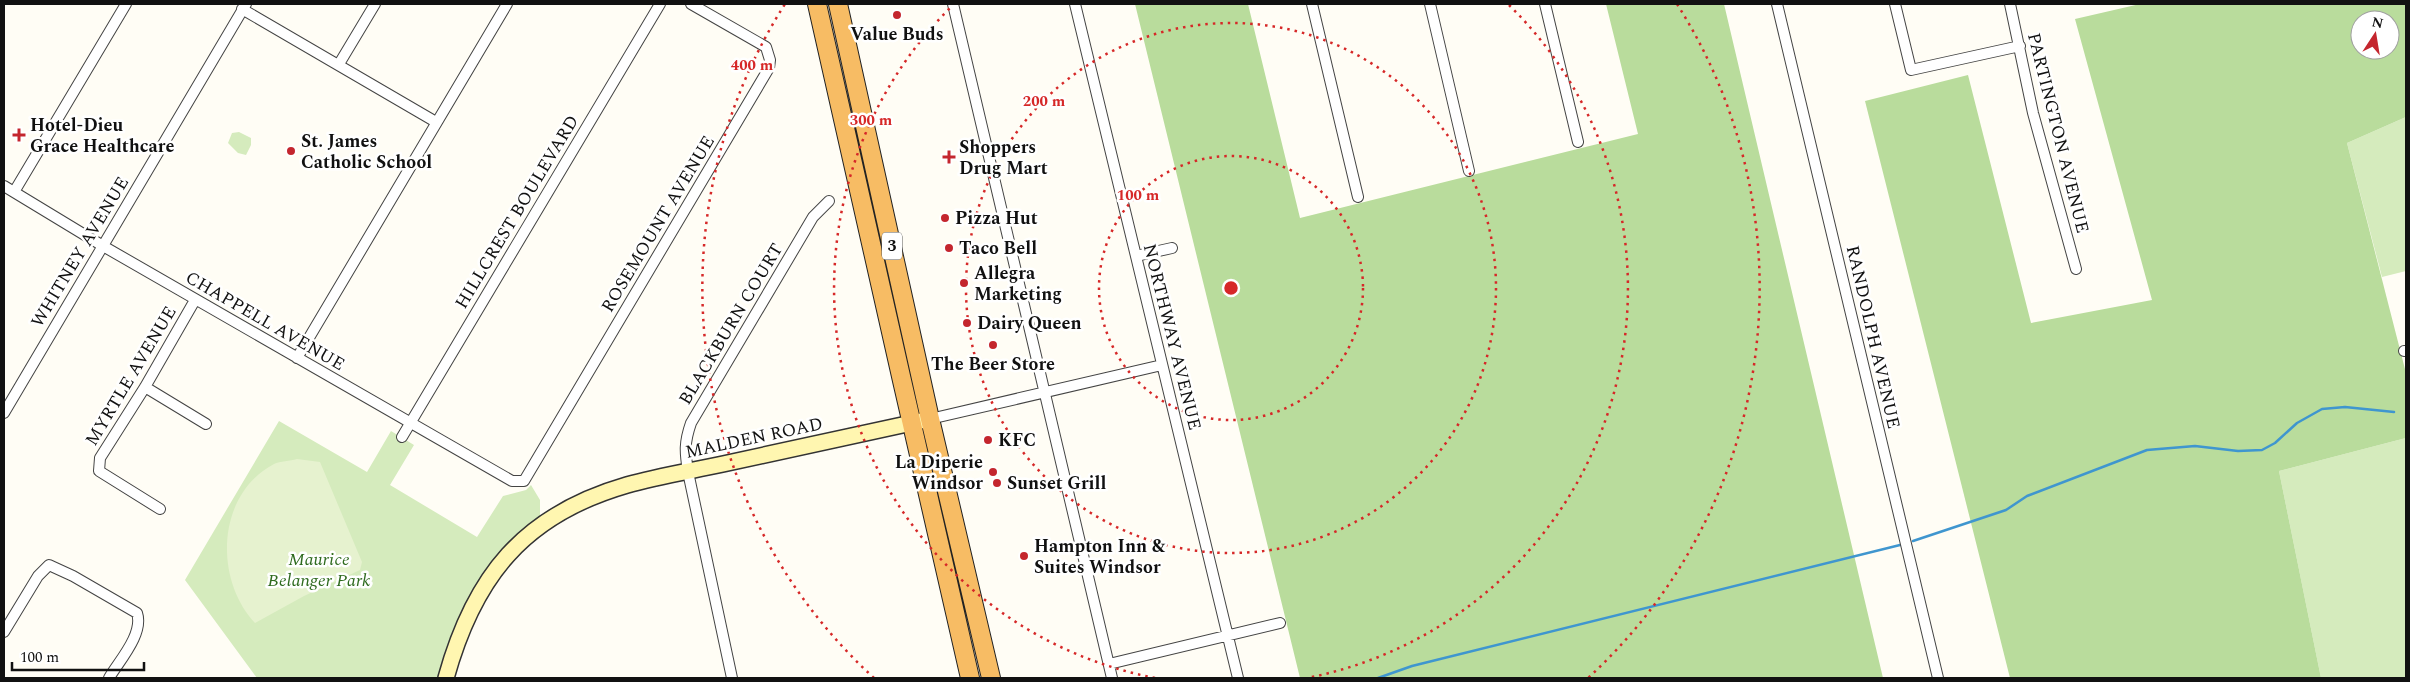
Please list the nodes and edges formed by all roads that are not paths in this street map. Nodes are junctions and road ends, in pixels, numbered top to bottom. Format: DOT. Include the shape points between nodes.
graph roads {
  1 [pos="126,4"];
  2 [pos="376,4"];
  3 [pos="507,4"];
  4 [pos="660,4"];
  5 [pos="691,4"];
  6 [pos="818,4"];
  7 [pos="838,4"];
  8 [pos="954,4"];
  9 [pos="1075,4"];
  10 [pos="1312,4"];
  11 [pos="1430,4"];
  12 [pos="1545,4"];
  13 [pos="1777,4"];
  14 [pos="1895,4"];
  15 [pos="2010,4"];
  16 [pos="244,7"];
  17 [pos="2020,46"];
  18 [pos="339,64"];
  19 [pos="436,122"];
  20 [pos="1578,142"];
  21 [pos="1469,171"];
  22 [pos="4,186"];
  23 [pos="14,192"];
  24 [pos="1358,197"];
  25 [pos="829,201"];
  26 [pos="103,246"];
  27 [pos="1172,248"];
  28 [pos="1136,256"];
  29 [pos="2076,269"];
  30 [pos="195,300"];
  31 [pos="297,358"];
  32 [pos="1162,365"];
  33 [pos="145,387"];
  34 [pos="1044,392"];
  35 [pos="4,414"];
  36 [pos="930,419"];
  37 [pos="410,423"];
  38 [pos="910,423"];
  39 [pos="206,424"];
  40 [pos="402,436"];
  41 [pos="688,472"];
  42 [pos="512,481"];
  43 [pos="160,509"];
  44 [pos="1280,623"];
  45 [pos="4,632"];
  46 [pos="1228,636"];
  47 [pos="1109,664"];
  48 [pos="109,678"];
  49 [pos="446,678"];
  50 [pos="732,678"];
  51 [pos="970,678"];
  52 [pos="991,678"];
  53 [pos="1112,678"];
  54 [pos="1238,678"];
  55 [pos="1938,678"];
  1 -- 23 [label="street"];
  2 -- 18 [label="street"];
  3 -- 19 [label="street"];
  4 -- 37 [label="street, HILLCREST BOULEVARD"];
  5 -- 42 [label="street, ROSEMOUNT AVENUE" via="766,47 769,68 524,481"];
  6 -- 38 [label="highway, 3"];
  7 -- 36 [label="highway, 3"];
  8 -- 34 [label="street"];
  9 -- 28 [label="street, NORTHWAY AVENUE"];
  10 -- 24 [label="street"];
  11 -- 21 [label="street"];
  12 -- 20 [label="street"];
  13 -- 55 [label="street, RANDOLPH AVENUE"];
  14 -- 17 [label="street" via="1911,70"];
  15 -- 17 [label="street, PARTINGTON AVENUE"];
  16 -- 18 [label="street"];
  16 -- 26 [label="street, WHITNEY AVENUE"];
  17 -- 29 [label="street, PARTINGTON AVENUE" via="2033,113"];
  18 -- 19 [label="street"];
  19 -- 31 [label="street"];
  22 -- 23 [label="street, CHAPPELL AVENUE"];
  23 -- 26 [label="street, CHAPPELL AVENUE"];
  25 -- 41 [label="street, BLACKBURN COURT" via="813,218 691,423 684,451"];
  26 -- 30 [label="street, CHAPPELL AVENUE"];
  26 -- 35 [label="street, WHITNEY AVENUE"];
  27 -- 28 [label="street"];
  28 -- 32 [label="street, NORTHWAY AVENUE"];
  30 -- 31 [label="street, CHAPPELL AVENUE"];
  30 -- 33 [label="street, MYRTLE AVENUE"];
  31 -- 37 [label="street, CHAPPELL AVENUE"];
  32 -- 34 [label="street, MALDEN ROAD"];
  32 -- 46 [label="street, NORTHWAY AVENUE"];
  33 -- 39 [label="street"];
  33 -- 43 [label="street, MYRTLE AVENUE" via="100,458 99,471"];
  34 -- 36 [label="street, MALDEN ROAD"];
  34 -- 47 [label="street"];
  36 -- 38 [label="main road, MALDEN ROAD"];
  36 -- 52 [label="highway, 3"];
  37 -- 40 [label="street, HILLCREST BOULEVARD"];
  37 -- 42 [label="street, CHAPPELL AVENUE"];
  38 -- 41 [label="main road, MALDEN ROAD"];
  38 -- 51 [label="highway, 3"];
  41 -- 49 [label="main road, MALDEN ROAD" via="627,485 571,506 547,520 514,547 472,604"];
  41 -- 50 [label="street, BLACKBURN COURT"];
  44 -- 46 [label="street"];
  45 -- 48 [label="street" via="38,576 49,565 137,613 140,621 136,633"];
  46 -- 47 [label="street"];
  46 -- 54 [label="street, NORTHWAY AVENUE"];
  47 -- 53 [label="street"];
}
